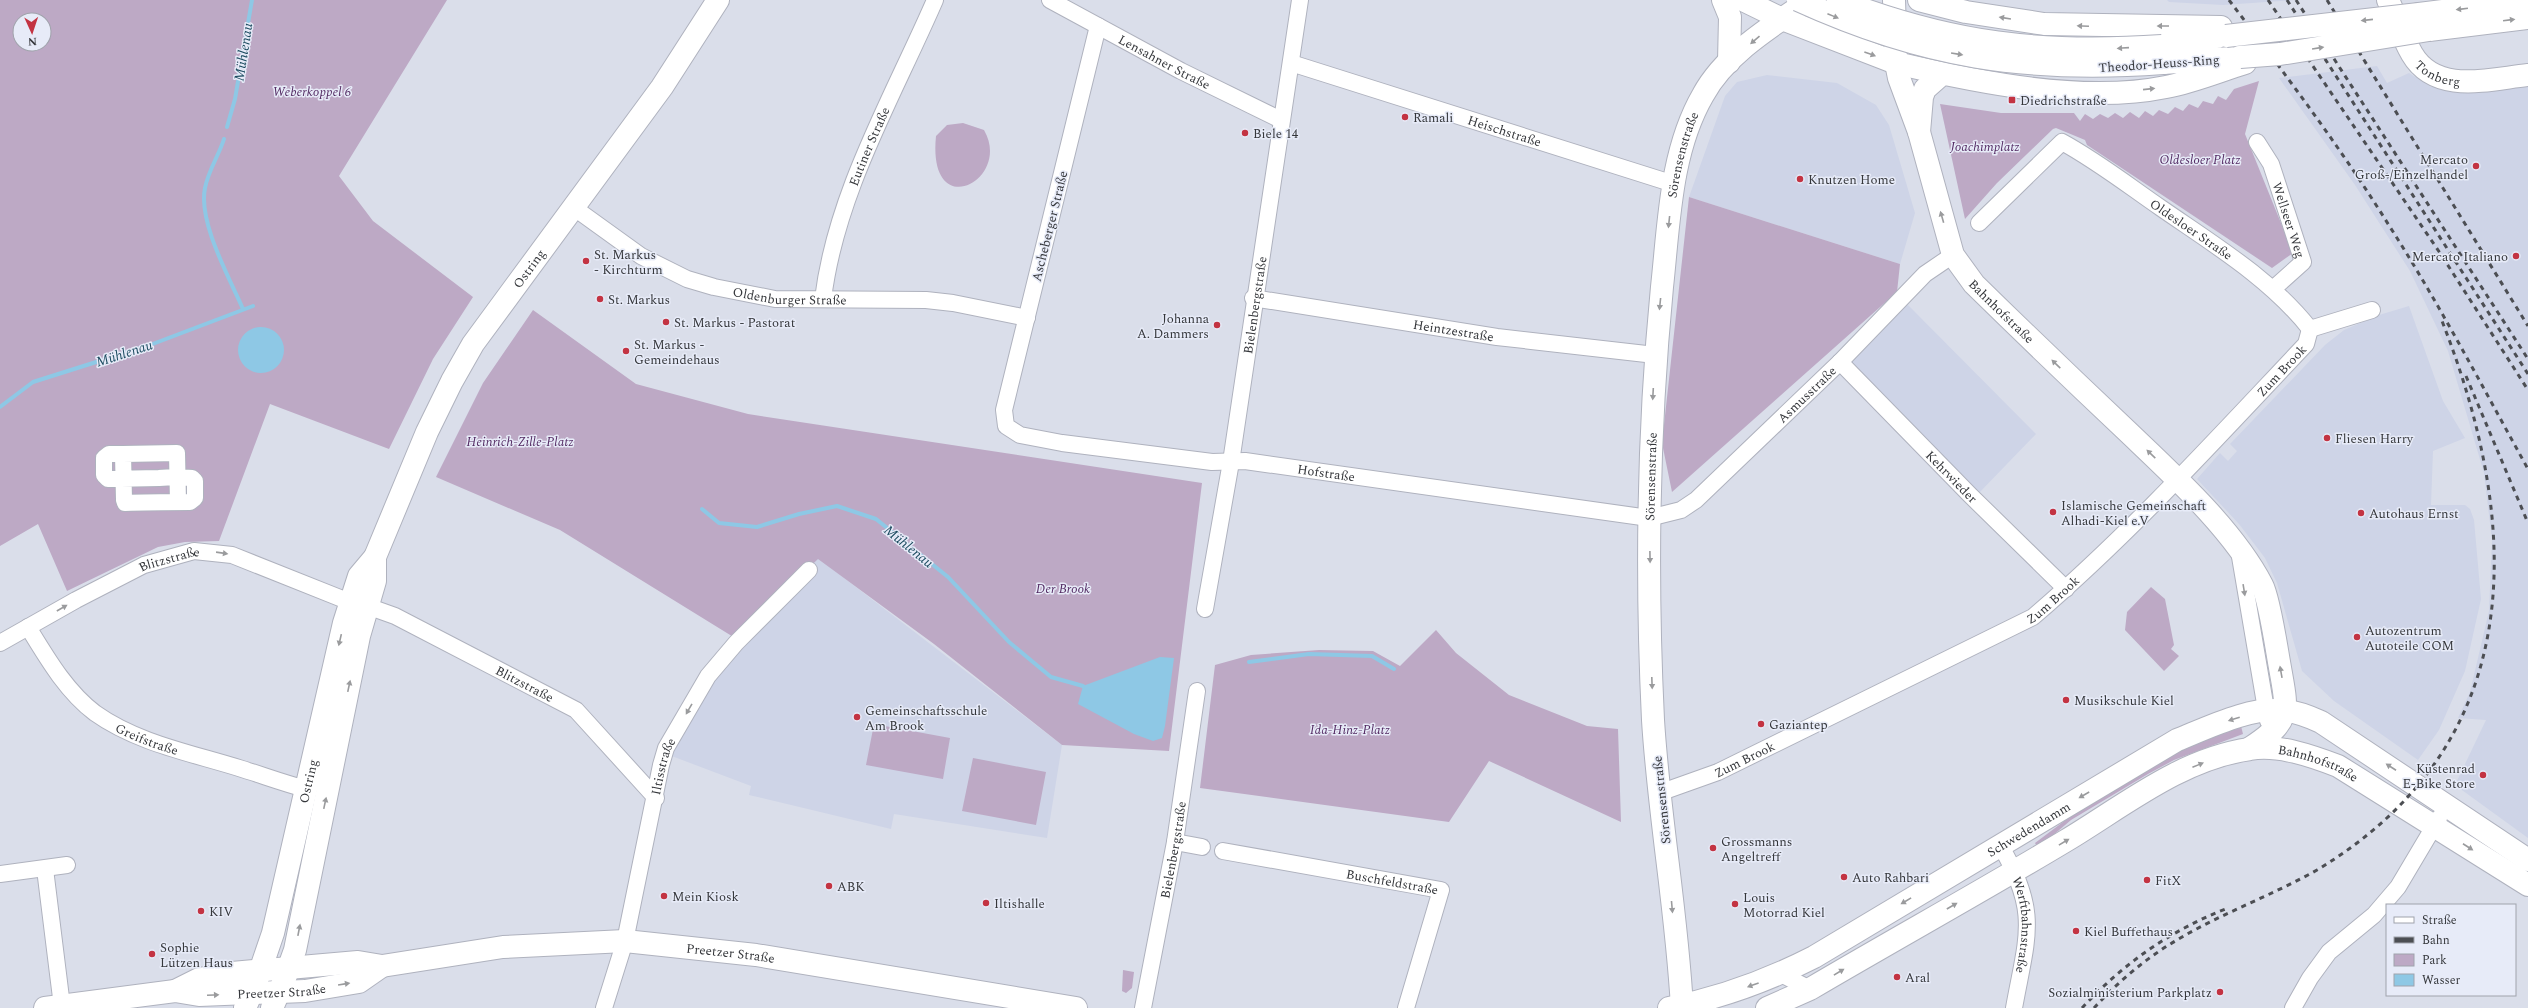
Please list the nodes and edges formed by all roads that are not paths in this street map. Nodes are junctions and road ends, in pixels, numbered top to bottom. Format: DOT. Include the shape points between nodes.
graph roads {
  1 [pos="718,0"];
  2 [pos="935,0"];
  3 [pos="1050,0"];
  4 [pos="1300,0"];
  5 [pos="1723,0"];
  6 [pos="1743,0"];
  7 [pos="1798,0"];
  8 [pos="1810,0"];
  9 [pos="1838,0"];
  10 [pos="1894,0"];
  11 [pos="1919,0"];
  12 [pos="2388,0"];
  13 [pos="2528,0"];
  14 [pos="2528,18"];
  15 [pos="1782,19"];
  16 [pos="2424,22"];
  17 [pos="1098,26"];
  18 [pos="2224,32"];
  19 [pos="2163,54"];
  20 [pos="2243,60"];
  21 [pos="1729,62"];
  22 [pos="1291,63"];
  23 [pos="1896,63"];
  24 [pos="1942,74"];
  25 [pos="2528,75"];
  26 [pos="1281,120"];
  27 [pos="1919,132"];
  28 [pos="2257,142"];
  29 [pos="1674,184"];
  30 [pos="573,208"];
  31 [pos="1979,224"];
  32 [pos="1953,255"];
  33 [pos="2273,289"];
  34 [pos="1254,298"];
  35 [pos="823,299"];
  36 [pos="2372,310"];
  37 [pos="1026,318"];
  38 [pos="2310,329"];
  39 [pos="1655,355"];
  40 [pos="1840,362"];
  41 [pos="1006,426"];
  42 [pos="145,454"];
  43 [pos="1230,462"];
  44 [pos="174,477"];
  45 [pos="123,478"];
  46 [pos="145,478"];
  47 [pos="2179,481"];
  48 [pos="146,502"];
  49 [pos="174,502"];
  50 [pos="1649,518"];
  51 [pos="809,570"];
  52 [pos="2066,589"];
  53 [pos="358,604"];
  54 [pos="1205,609"];
  55 [pos="28,627"];
  56 [pos="0,644"];
  57 [pos="1197,691"];
  58 [pos="2276,711"];
  59 [pos="2276,742"];
  60 [pos="306,789"];
  61 [pos="656,792"];
  62 [pos="1659,793"];
  63 [pos="2447,805"];
  64 [pos="2436,826"];
  65 [pos="1175,842"];
  66 [pos="2000,845"];
  67 [pos="1202,847"];
  68 [pos="1224,851"];
  69 [pos="2528,860"];
  70 [pos="67,865"];
  71 [pos="45,869"];
  72 [pos="2015,870"];
  73 [pos="0,874"];
  74 [pos="2528,885"];
  75 [pos="626,941"];
  76 [pos="382,966"];
  77 [pos="290,968"];
  78 [pos="261,970"];
  79 [pos="1781,974"];
  80 [pos="1810,989"];
  81 [pos="175,991"];
  82 [pos="276,1000"];
  83 [pos="248,1001"];
  84 [pos="54,1007"];
  85 [pos="1679,1007"];
  86 [pos="604,1008"];
  87 [pos="1076,1008"];
  88 [pos="1144,1008"];
  89 [pos="1406,1008"];
  90 [pos="1767,1008"];
  91 [pos="2014,1008"];
  92 [pos="2293,1008"];
  1 -- 30 [label="main road, Ostring" via="662,87"];
  2 -- 35 [label="street, Eutiner Straße" via="849,192"];
  3 -- 17 [label="street, Lensahner Straße"];
  4 -- 22 [label="street, Bielenbergstraße"];
  5 -- 21 [label="main road" via="1730,17"];
  6 -- 15 [label="main road"];
  7 -- 19 [label="main road, Theodor-Heuss-Ring, one-way, bridge" via="1888,37 1950,53 2005,62 2063,67"];
  8 -- 15 [label="main road, Sörensenstraße"];
  19 -- 9 [label="main road, Theodor-Heuss-Ring, one-way, bridge" via="2063,50 1980,41 1911,26"];
  10 -- 23 [label="main road, Bahnhofstraße"];
  18 -- 11 [label="main road, one-way" via="2044,24 1966,12"];
  12 -- 25 [label="main road, Tonberg" via="2412,53 2433,74 2458,82"];
  13 -- 16 [label="main road, one-way"];
  16 -- 14 [label="main road, one-way"];
  15 -- 21 [label="main road, Sörensenstraße, one-way"];
  15 -- 23 [label="main road, one-way"];
  16 -- 18 [label="main road, one-way, bridge"];
  20 -- 16 [label="main road, one-way, bridge"];
  17 -- 26 [label="street, Lensahner Straße" via="1181,71"];
  17 -- 37 [label="street, Ascheberger Straße"];
  18 -- 19 [label="main road, Theodor-Heuss-Ring"];
  19 -- 20 [label="main road, Theodor-Heuss-Ring"];
  24 -- 20 [label="main road, one-way" via="2054,90 2124,92 2167,88"];
  21 -- 29 [label="main road, Sörensenstraße" via="1701,97 1685,139"];
  22 -- 26 [label="street, Bielenbergstraße"];
  22 -- 29 [label="street, Heischstraße"];
  23 -- 24 [label="main road"];
  23 -- 27 [label="main road, Bahnhofstraße"];
  24 -- 27 [label="main road" via="1925,89"];
  26 -- 34 [label="street, Bielenbergstraße"];
  32 -- 27 [label="main road, Bahnhofstraße, one-way"];
  28 -- 33 [label="street, Wellseer Weg" via="2271,164 2303,262"];
  29 -- 39 [label="main road, Sörensenstraße, one-way"];
  30 -- 35 [label="street, Oldenburger Straße" via="642,256 687,279 775,299"];
  30 -- 53 [label="main road, Ostring" via="473,344 452,381 427,432 375,557 359,576"];
  31 -- 33 [label="street, Oldesloer Straße" via="2062,142"];
  32 -- 40 [label="street, Asmusstraße" via="1925,274"];
  47 -- 32 [label="main road, Bahnhofstraße, one-way" via="1974,284"];
  33 -- 38 [label="street, Oldesloer Straße" via="2297,312"];
  34 -- 39 [label="street, Heintzestraße" via="1497,337"];
  34 -- 43 [label="street, Bielenbergstraße"];
  35 -- 37 [label="street, Oldenburger Straße" via="926,300"];
  36 -- 38 [label="street, Zum Brook"];
  37 -- 41 [label="street, Ascheberger Straße" via="1004,410"];
  38 -- 47 [label="street, Zum Brook" via="2306,344"];
  39 -- 50 [label="main road, Sörensenstraße, one-way"];
  40 -- 50 [label="street, Asmusstraße" via="1696,500 1681,510"];
  40 -- 52 [label="street, Kehrwieder"];
  41 -- 43 [label="street, Hofstraße" via="1020,435 1062,443 1212,462"];
  42 -- 44 [label="street" via="169,453"];
  42 -- 45 [label="street" via="123,454"];
  42 -- 46 [label="street"];
  43 -- 50 [label="street, Hofstraße" via="1245,461"];
  43 -- 54 [label="street, Bielenbergstraße"];
  44 -- 46 [label="street"];
  44 -- 49 [label="street"];
  44 -- 49 [label="street" via="192,478 195,481 193,501"];
  45 -- 46 [label="street"];
  45 -- 48 [label="street" via="125,502"];
  46 -- 48 [label="street"];
  47 -- 52 [label="street, Zum Brook"];
  47 -- 58 [label="main road, Bahnhofstraße" via="2224,531 2264,587 2278,658"];
  48 -- 49 [label="street"];
  50 -- 62 [label="main road, Sörensenstraße, one-way" via="1653,720"];
  51 -- 61 [label="street, Iltisstraße, one-way" via="736,643 708,676 666,748"];
  52 -- 62 [label="street, Zum Brook" via="2033,618 2019,626 1718,772"];
  55 -- 53 [label="street, Blitzstraße, one-way" via="144,565 194,551 232,555"];
  53 -- 60 [label="main road, Ostring, one-way"];
  53 -- 61 [label="street, Blitzstraße" via="395,616 576,710"];
  77 -- 53 [label="main road, Ostring, one-way"];
  55 -- 56 [label="street, Blitzstraße"];
  55 -- 60 [label="street, Greifstraße" via="52,667 73,692 95,712 119,727 178,750"];
  57 -- 65 [label="street, Bielenbergstraße"];
  58 -- 59 [label="main road" via="2280,725"];
  63 -- 58 [label="main road, one-way" via="2321,722"];
  58 -- 66 [label="main road, Schwedendamm, one-way" via="2214,725 2177,740"];
  59 -- 64 [label="main road, Bahnhofstraße" via="2338,766"];
  72 -- 59 [label="main road, one-way" via="2162,779 2208,761"];
  60 -- 78 [label="main road, Ostring" via="273,933"];
  61 -- 75 [label="street, Iltisstraße"];
  62 -- 85 [label="main road, Sörensenstraße, one-way"];
  63 -- 64 [label="street"];
  63 -- 69 [label="main road"];
  64 -- 74 [label="main road, Bahnhofstraße, one-way"];
  64 -- 92 [label="street" via="2398,887 2374,915 2329,952"];
  65 -- 67 [label="street"];
  65 -- 88 [label="street, Bielenbergstraße"];
  66 -- 72 [label="street, Werftbahnstraße"];
  66 -- 79 [label="main road, Schwedendamm, one-way" via="1814,957"];
  68 -- 89 [label="street, Buschfeldstraße" via="1441,890"];
  70 -- 71 [label="street"];
  71 -- 73 [label="street"];
  71 -- 84 [label="street, Preetzer Straße"];
  80 -- 72 [label="main road, one-way"];
  72 -- 91 [label="street, Werftbahnstraße" via="2027,907 2028,927"];
  75 -- 76 [label="main road, Preetzer Straße" via="502,948"];
  75 -- 86 [label="street, Iltisstraße"];
  75 -- 87 [label="main road, Preetzer Straße" via="749,954"];
  76 -- 77 [label="main road, Preetzer Straße" via="358,962"];
  82 -- 76 [label="main road, Preetzer Straße, one-way" via="305,991 359,982"];
  77 -- 78 [label="main road, Preetzer Straße"];
  77 -- 82 [label="main road, Ostring"];
  78 -- 81 [label="main road, Preetzer Straße" via="199,979"];
  78 -- 83 [label="main road, Ostring"];
  79 -- 80 [label="street"];
  79 -- 85 [label="main road, Schwedendamm, one-way" via="1720,997"];
  80 -- 90 [label="main road"];
  81 -- 83 [label="main road, Preetzer Straße, one-way"];
  81 -- 84 [label="main road, Preetzer Straße"];
  82 -- 83 [label="main road, Preetzer Straße"];
}
